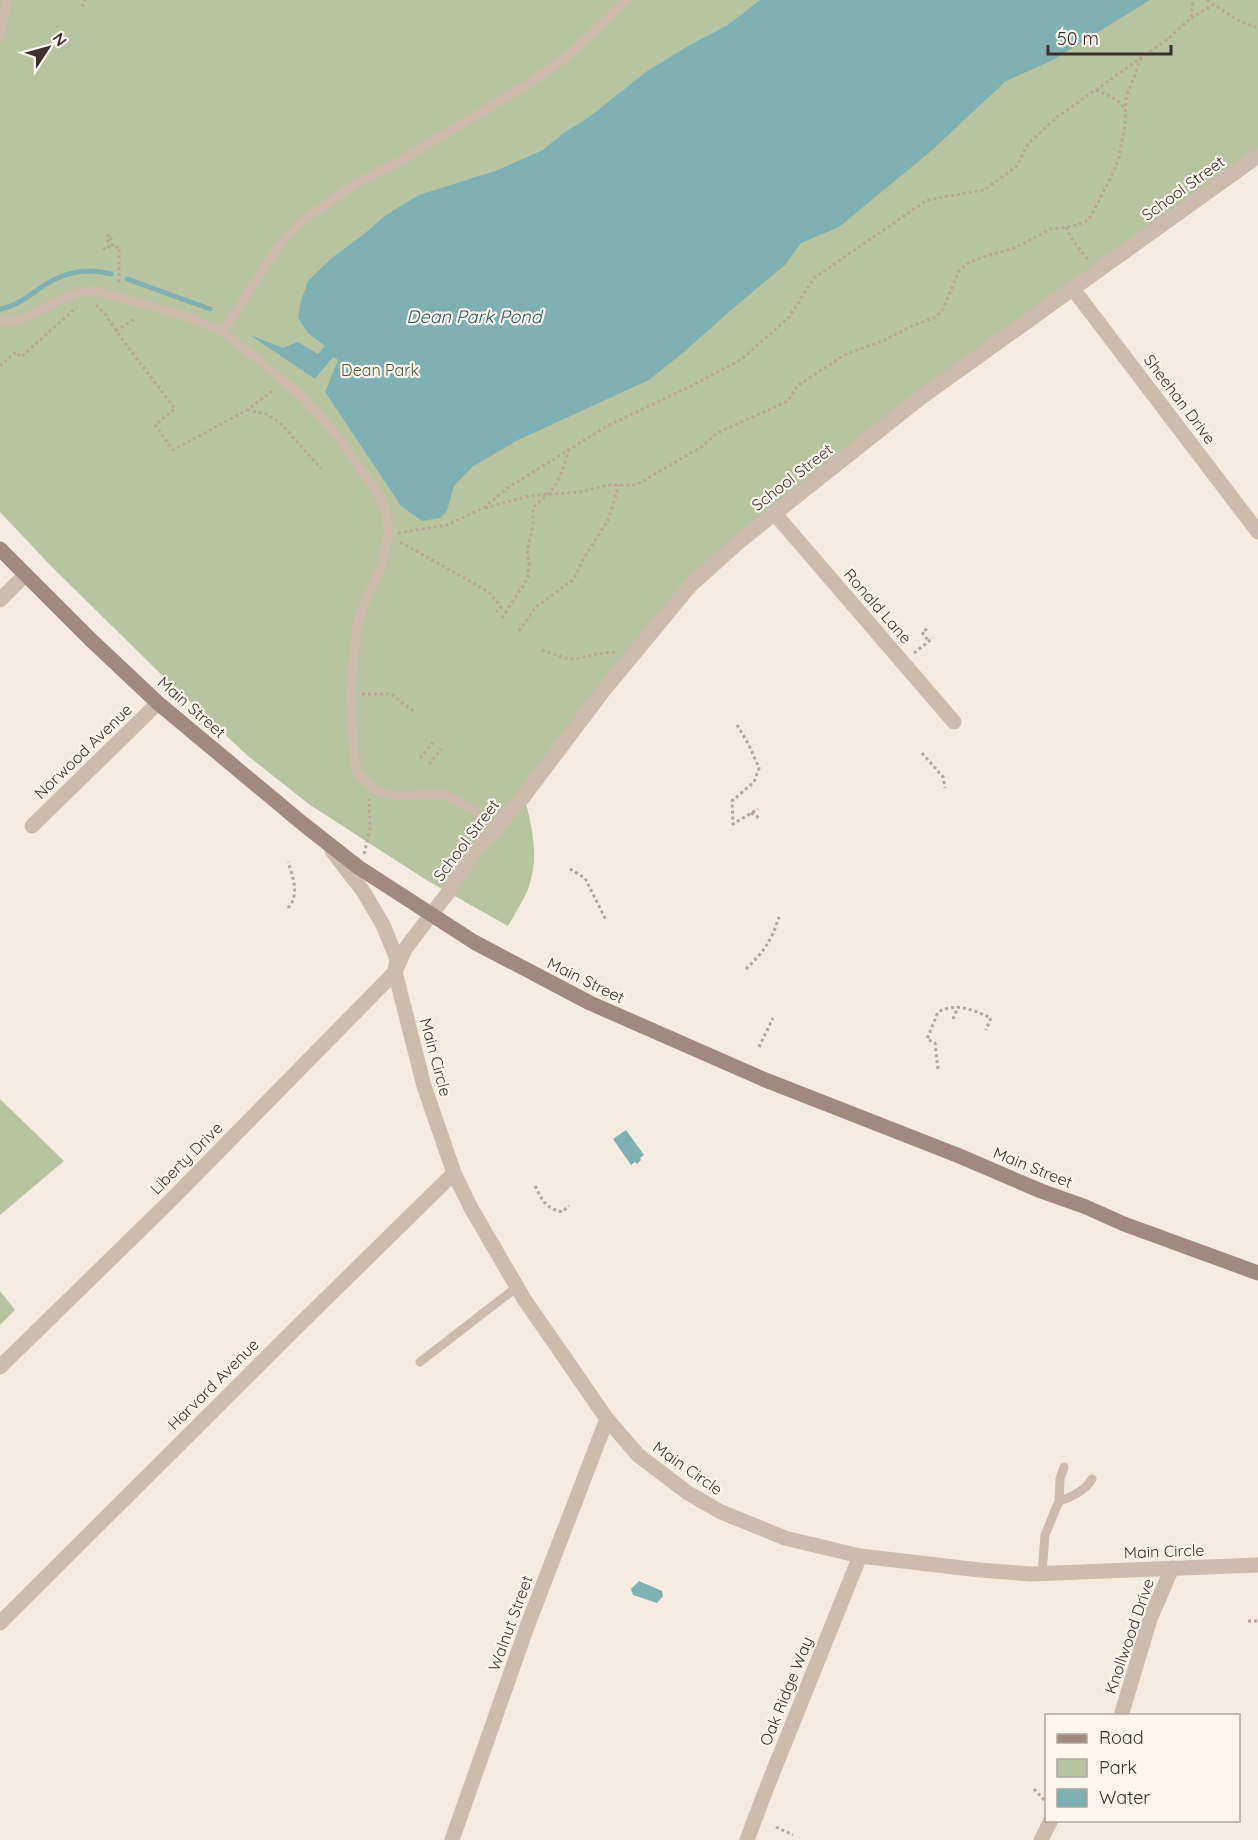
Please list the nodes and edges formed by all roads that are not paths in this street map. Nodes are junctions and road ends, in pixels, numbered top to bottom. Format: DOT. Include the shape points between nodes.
graph roads {
  1 [pos="7,0"];
  2 [pos="627,0"];
  3 [pos="0,39"];
  4 [pos="1258,156"];
  5 [pos="1073,289"];
  6 [pos="0,322"];
  7 [pos="223,332"];
  8 [pos="775,514"];
  9 [pos="1258,532"];
  10 [pos="0,549"];
  11 [pos="25,574"];
  12 [pos="0,600"];
  13 [pos="158,703"];
  14 [pos="954,722"];
  15 [pos="32,825"];
  16 [pos="497,825"];
  17 [pos="323,840"];
  18 [pos="432,914"];
  19 [pos="395,972"];
  20 [pos="454,1173"];
  21 [pos="1258,1273"];
  22 [pos="517,1287"];
  23 [pos="420,1362"];
  24 [pos="0,1367"];
  25 [pos="607,1419"];
  26 [pos="1064,1467"];
  27 [pos="1092,1479"];
  28 [pos="1059,1501"];
  29 [pos="860,1556"];
  30 [pos="1258,1565"];
  31 [pos="1172,1568"];
  32 [pos="1042,1574"];
  33 [pos="0,1623"];
  34 [pos="1122,1714"];
  35 [pos="1050,1822"];
  36 [pos="452,1840"];
  37 [pos="747,1840"];
  38 [pos="1041,1840"];
  1 -- 3 [label="lane"];
  2 -- 7 [label="lane" via="568,56 530,83 357,183 303,221 276,250"];
  4 -- 5 [label="street, School Street"];
  5 -- 8 [label="street, School Street" via="915,402"];
  5 -- 9 [label="street, Sheehan Drive"];
  6 -- 7 [label="lane" via="22,319 84,291 97,291 194,319"];
  7 -- 16 [label="lane" via="285,381 333,430 368,477 385,508 385,552 356,630 351,695 355,770 375,790 398,797 446,795"];
  8 -- 14 [label="street, Ronald Lane"];
  8 -- 16 [label="street, School Street" via="690,586"];
  10 -- 11 [label="main road, Main Street"];
  11 -- 12 [label="street"];
  11 -- 13 [label="main road, Main Street"];
  13 -- 15 [label="street, Norwood Avenue"];
  13 -- 17 [label="main road, Main Street"];
  16 -- 18 [label="street, School Street"];
  17 -- 18 [label="main road, Main Street"];
  17 -- 19 [label="street, Main Circle" via="377,915 397,959"];
  18 -- 19 [label="street" via="405,949"];
  18 -- 21 [label="main road, Main Street" via="474,942 590,1004 759,1078 1124,1224"];
  19 -- 20 [label="street, Main Circle" via="424,1086"];
  19 -- 24 [label="street, Liberty Drive"];
  20 -- 22 [label="street, Main Circle"];
  20 -- 33 [label="street, Harvard Avenue"];
  22 -- 23 [label="lane"];
  22 -- 25 [label="street, Main Circle"];
  25 -- 29 [label="street, Main Circle" via="638,1455 688,1493 721,1512 785,1538"];
  25 -- 36 [label="street, Walnut Street" via="528,1624"];
  26 -- 28 [label="lane"];
  27 -- 28 [label="lane" via="1073,1496"];
  28 -- 32 [label="lane" via="1045,1535"];
  29 -- 32 [label="street, Main Circle"];
  29 -- 37 [label="street, Oak Ridge Way"];
  30 -- 31 [label="street, Main Circle"];
  31 -- 32 [label="street, Main Circle"];
  31 -- 34 [label="street, Knollwood Drive" via="1150,1619"];
  35 -- 38 [label="street"];
}
